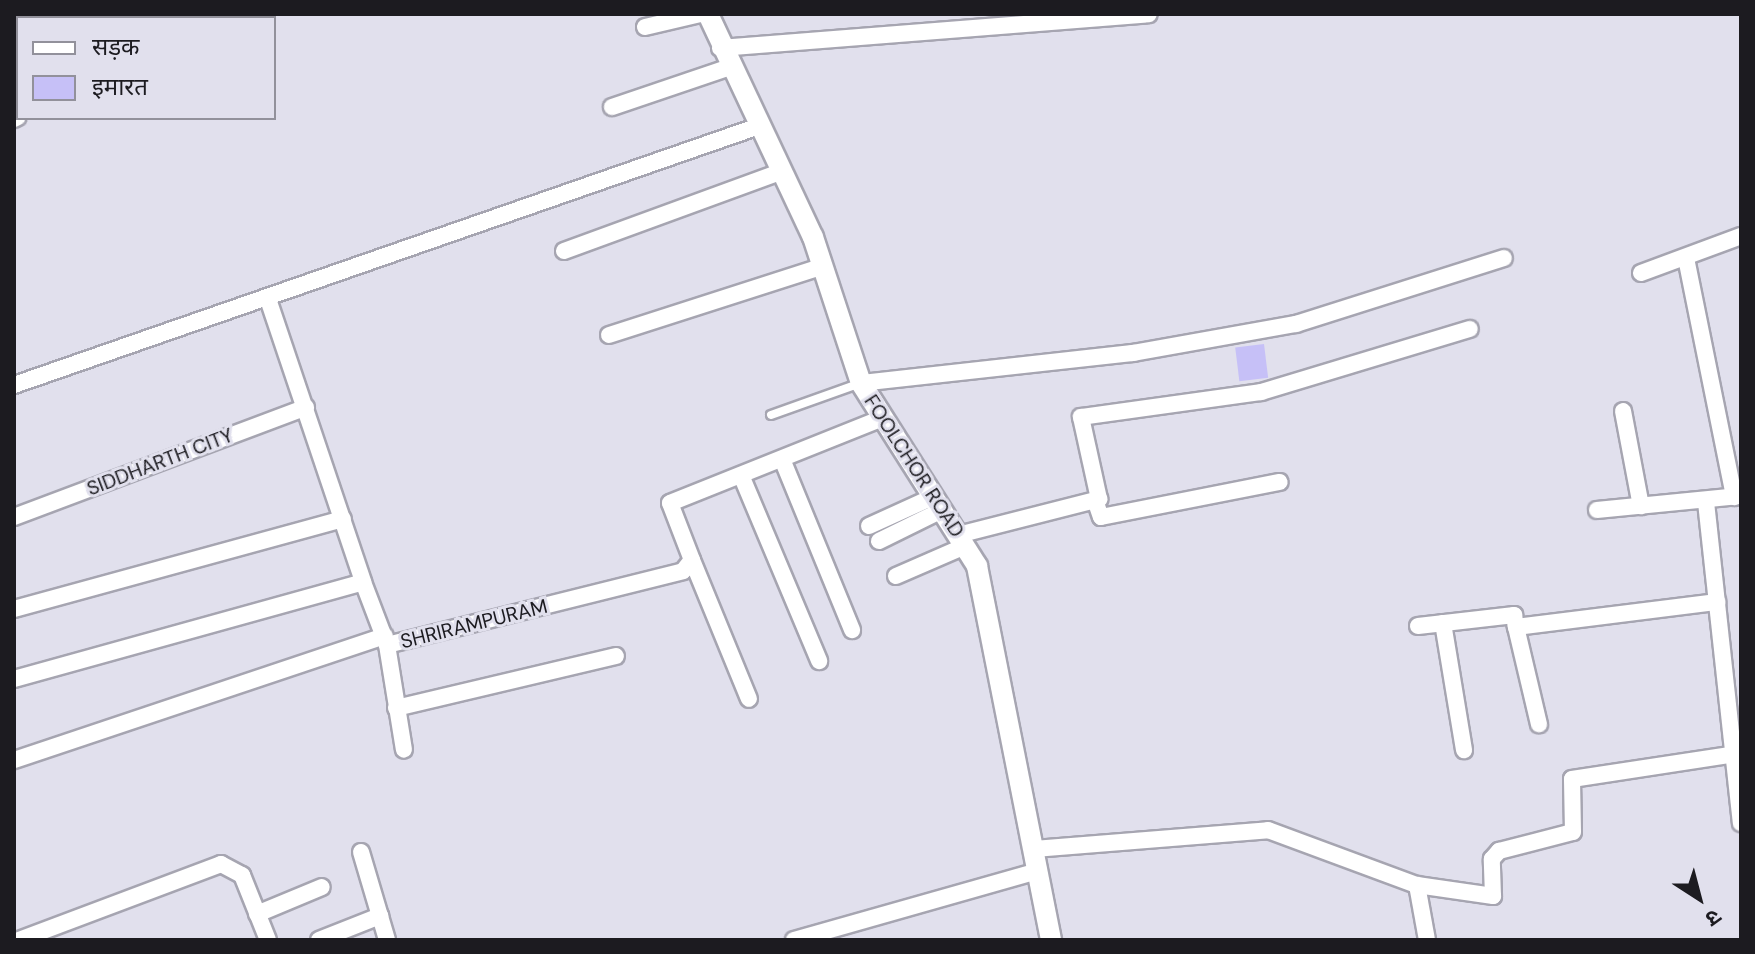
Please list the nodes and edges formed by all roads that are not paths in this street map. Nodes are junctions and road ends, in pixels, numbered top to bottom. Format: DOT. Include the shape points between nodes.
graph roads {
  1 [pos="701,14"];
  2 [pos="708,14"];
  3 [pos="1149,14"];
  4 [pos="645,27"];
  5 [pos="720,48"];
  6 [pos="727,68"];
  7 [pos="612,107"];
  8 [pos="759,126"];
  9 [pos="783,171"];
  10 [pos="1741,236"];
  11 [pos="564,251"];
  12 [pos="1504,258"];
  13 [pos="1686,258"];
  14 [pos="824,266"];
  15 [pos="1641,273"];
  16 [pos="269,302"];
  17 [pos="1470,329"];
  18 [pos="609,335"];
  19 [pos="861,383"];
  20 [pos="14,385"];
  21 [pos="306,407"];
  22 [pos="1623,411"];
  23 [pos="771,415"];
  24 [pos="883,418"];
  25 [pos="782,459"];
  26 [pos="741,475"];
  27 [pos="1280,482"];
  28 [pos="1738,497"];
  29 [pos="1095,500"];
  30 [pos="1706,502"];
  31 [pos="938,504"];
  32 [pos="1641,506"];
  33 [pos="1597,510"];
  34 [pos="14,517"];
  35 [pos="343,519"];
  36 [pos="869,526"];
  37 [pos="962,540"];
  38 [pos="879,541"];
  39 [pos="692,560"];
  40 [pos="896,576"];
  41 [pos="363,582"];
  42 [pos="1717,602"];
  43 [pos="14,609"];
  44 [pos="1443,623"];
  45 [pos="1418,626"];
  46 [pos="1516,627"];
  47 [pos="852,630"];
  48 [pos="386,641"];
  49 [pos="616,656"];
  50 [pos="819,661"];
  51 [pos="14,679"];
  52 [pos="749,699"];
  53 [pos="396,708"];
  54 [pos="1539,724"];
  55 [pos="404,750"];
  56 [pos="1464,750"];
  57 [pos="1735,754"];
  58 [pos="14,760"];
  59 [pos="1741,812"];
  60 [pos="1741,823"];
  61 [pos="1034,849"];
  62 [pos="361,852"];
  63 [pos="1038,871"];
  64 [pos="1417,885"];
  65 [pos="322,887"];
  66 [pos="257,914"];
  67 [pos="380,916"];
  68 [pos="19,940"];
  69 [pos="268,940"];
  70 [pos="319,940"];
  71 [pos="387,940"];
  72 [pos="794,940"];
  73 [pos="1051,940"];
  74 [pos="1427,940"];
  1 -- 4 [label="street"];
  2 -- 5 [label="street, FOOLCHOR ROAD"];
  3 -- 5 [label="street"];
  5 -- 6 [label="street, FOOLCHOR ROAD"];
  6 -- 7 [label="street"];
  6 -- 8 [label="street, FOOLCHOR ROAD"];
  8 -- 9 [label="street, FOOLCHOR ROAD"];
  8 -- 16 [label="street" via="557,192"];
  9 -- 11 [label="street"];
  9 -- 14 [label="street, FOOLCHOR ROAD"];
  10 -- 13 [label="street"];
  12 -- 19 [label="street" via="1296,324 1133,353"];
  13 -- 15 [label="street"];
  13 -- 28 [label="street"];
  14 -- 18 [label="street"];
  14 -- 19 [label="street, FOOLCHOR ROAD"];
  16 -- 20 [label="street"];
  16 -- 21 [label="street, SHRIRAMPURAM"];
  17 -- 29 [label="street" via="1261,392 1081,417"];
  19 -- 23 [label="lane"];
  19 -- 24 [label="street, FOOLCHOR ROAD"];
  21 -- 34 [label="street, SIDDHARTH CITY"];
  21 -- 35 [label="street, SHRIRAMPURAM"];
  22 -- 32 [label="street"];
  24 -- 25 [label="street"];
  24 -- 31 [label="street, FOOLCHOR ROAD"];
  25 -- 26 [label="street"];
  25 -- 47 [label="street"];
  26 -- 39 [label="street" via="670,503"];
  26 -- 50 [label="street"];
  27 -- 29 [label="street" via="1101,517"];
  28 -- 30 [label="street"];
  29 -- 37 [label="street"];
  30 -- 32 [label="street"];
  30 -- 42 [label="street"];
  31 -- 36 [label="street"];
  31 -- 37 [label="street, FOOLCHOR ROAD"];
  31 -- 38 [label="street"];
  32 -- 33 [label="street"];
  35 -- 41 [label="street, SHRIRAMPURAM"];
  35 -- 43 [label="street"];
  37 -- 40 [label="street"];
  37 -- 61 [label="street, FOOLCHOR ROAD" via="985,590"];
  39 -- 48 [label="street, SHRIRAMPURAM" via="683,571"];
  39 -- 52 [label="street"];
  41 -- 48 [label="street, SHRIRAMPURAM"];
  41 -- 51 [label="street"];
  42 -- 46 [label="street"];
  42 -- 57 [label="street"];
  44 -- 45 [label="street"];
  44 -- 46 [label="street" via="1514,615"];
  44 -- 56 [label="street"];
  46 -- 54 [label="street"];
  48 -- 53 [label="street"];
  48 -- 58 [label="street"];
  49 -- 53 [label="street"];
  53 -- 55 [label="street"];
  57 -- 59 [label="street"];
  57 -- 64 [label="street" via="1572,779 1573,832 1499,851 1492,859 1493,896"];
  59 -- 60 [label="street"];
  61 -- 63 [label="street, FOOLCHOR ROAD"];
  61 -- 64 [label="street" via="1268,830"];
  62 -- 67 [label="street"];
  63 -- 72 [label="street"];
  63 -- 73 [label="street, FOOLCHOR ROAD"];
  64 -- 74 [label="street"];
  65 -- 66 [label="street"];
  66 -- 68 [label="street" via="242,875 221,864"];
  66 -- 69 [label="street"];
  67 -- 70 [label="street"];
  67 -- 71 [label="street"];
}
